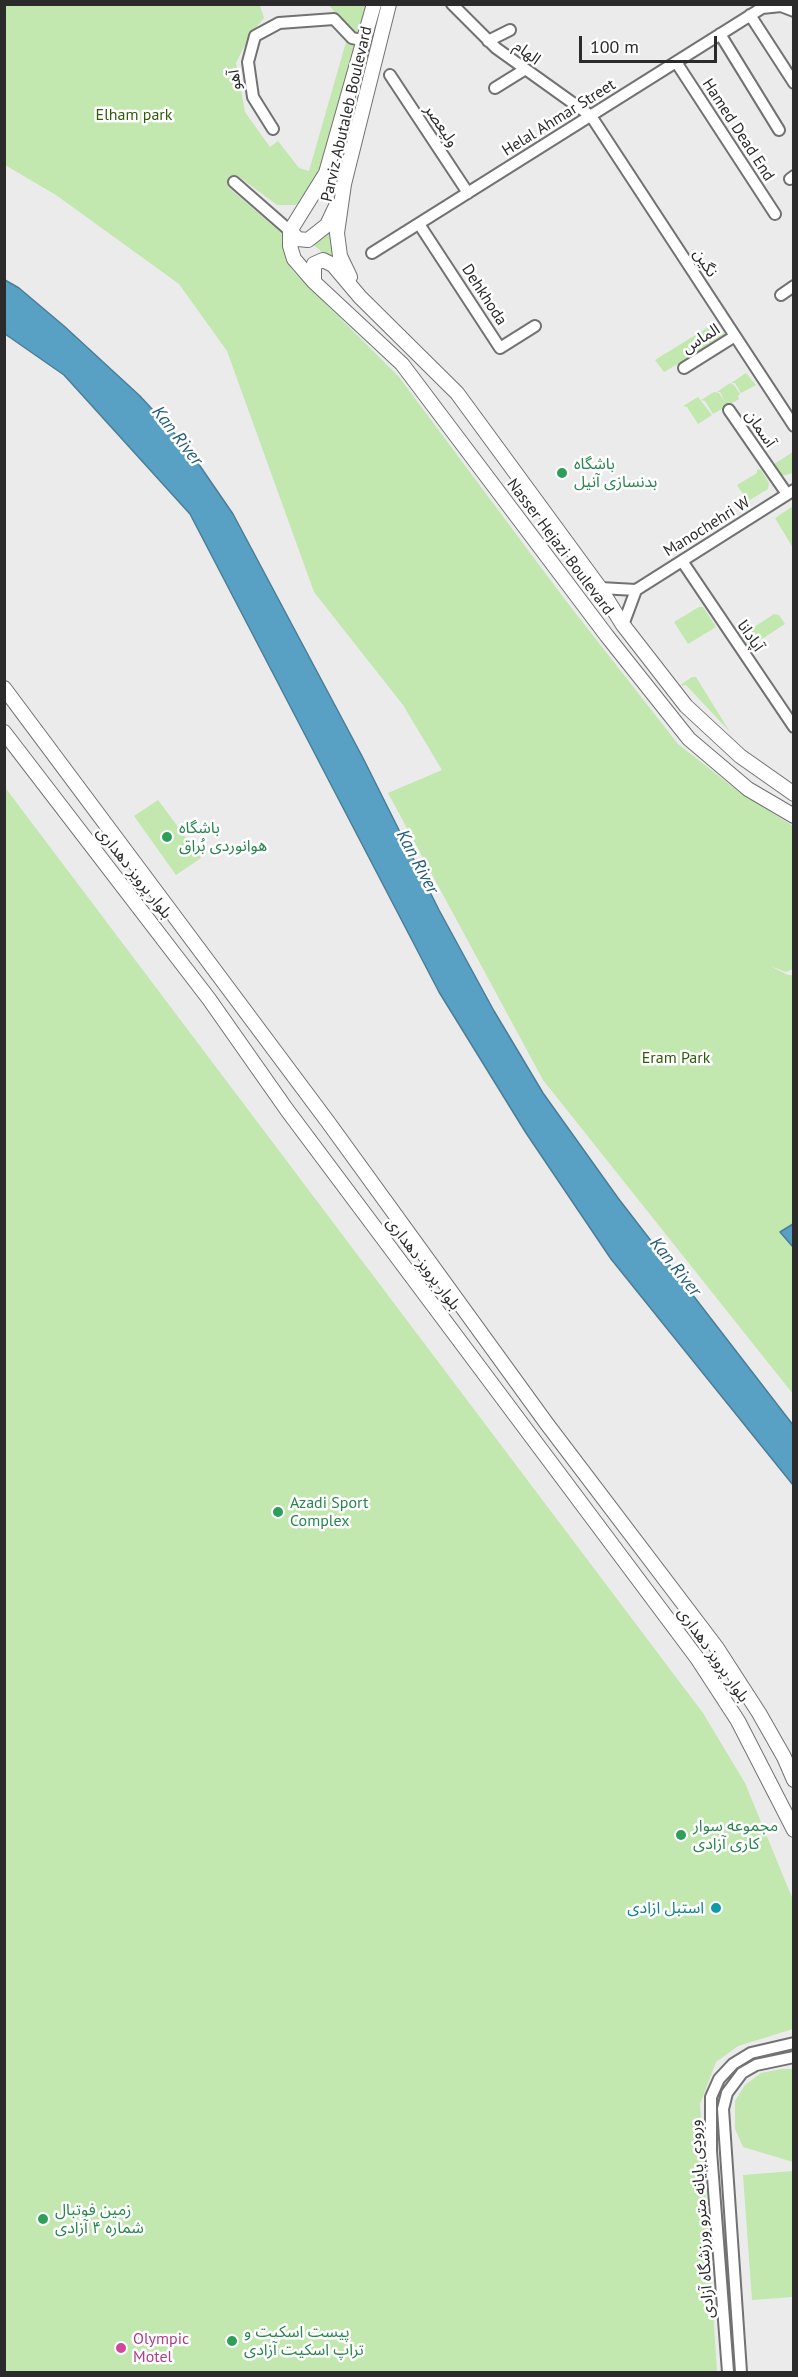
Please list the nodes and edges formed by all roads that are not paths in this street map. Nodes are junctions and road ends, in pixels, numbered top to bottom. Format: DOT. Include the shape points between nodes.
graph roads {
  1 [pos="374,4"];
  2 [pos="389,4"];
  3 [pos="452,4"];
  4 [pos="794,11"];
  5 [pos="750,15"];
  6 [pos="510,30"];
  7 [pos="720,34"];
  8 [pos="366,41"];
  9 [pos="488,41"];
  10 [pos="676,62"];
  11 [pos="524,70"];
  12 [pos="390,75"];
  13 [pos="794,83"];
  14 [pos="495,88"];
  15 [pos="591,116"];
  16 [pos="273,129"];
  17 [pos="778,130"];
  18 [pos="234,182"];
  19 [pos="344,184"];
  20 [pos="468,193"];
  21 [pos="776,214"];
  22 [pos="419,224"];
  23 [pos="290,231"];
  24 [pos="372,253"];
  25 [pos="314,282"];
  26 [pos="794,286"];
  27 [pos="781,295"];
  28 [pos="360,297"];
  29 [pos="535,326"];
  30 [pos="735,336"];
  31 [pos="684,368"];
  32 [pos="729,410"];
  33 [pos="794,426"];
  34 [pos="790,492"];
  35 [pos="682,561"];
  36 [pos="600,588"];
  37 [pos="636,590"];
  38 [pos="623,625"];
  39 [pos="4,688"];
  40 [pos="794,727"];
  41 [pos="4,732"];
  42 [pos="794,794"];
  43 [pos="794,816"];
  44 [pos="794,1780"];
  45 [pos="794,1830"];
  46 [pos="794,2043"];
  47 [pos="794,2057"];
  48 [pos="728,2373"];
  49 [pos="741,2373"];
  1 -- 8 [label="main road, Parviz Abutaleb Boulevard"];
  2 -- 19 [label="main road, Parviz Abutaleb Boulevard"];
  3 -- 9 [label="street, الهام"];
  4 -- 5 [label="street, Helal Ahmar Street" via="780,6 762,8"];
  5 -- 7 [label="street, Helal Ahmar Street"];
  5 -- 13 [label="street"];
  6 -- 9 [label="street"];
  7 -- 10 [label="street, Helal Ahmar Street"];
  7 -- 17 [label="street"];
  8 -- 16 [label="street, آهو" via="352,38 334,20 279,23 255,36 248,62 252,97"];
  8 -- 23 [label="main road, Parviz Abutaleb Boulevard" via="326,173"];
  9 -- 11 [label="street, الهام"];
  10 -- 15 [label="street, Helal Ahmar Street"];
  10 -- 21 [label="street, Hamed Dead End"];
  11 -- 14 [label="street"];
  11 -- 15 [label="street, الهام"];
  12 -- 20 [label="street, ولیعصر"];
  15 -- 20 [label="street, Helal Ahmar Street"];
  15 -- 30 [label="street, نگین"];
  18 -- 23 [label="street"];
  19 -- 23 [label="main road" via="332,217 316,235 308,240"];
  19 -- 28 [label="main road, Parviz Abutaleb Boulevard" via="338,244"];
  20 -- 22 [label="street, Helal Ahmar Street"];
  22 -- 24 [label="street, Helal Ahmar Street"];
  22 -- 29 [label="street, Dehkhoda" via="500,348"];
  23 -- 25 [label="main road" via="294,260"];
  25 -- 28 [label="main road" via="314,264 323,260"];
  25 -- 43 [label="main road, Nasser Hejazi Boulevard" via="402,364 689,739 748,789"];
  26 -- 27 [label="street"];
  28 -- 36 [label="main road, Nasser Hejazi Boulevard" via="457,393"];
  30 -- 31 [label="street, الماس"];
  30 -- 33 [label="street, نگین"];
  32 -- 34 [label="street, آسمان"];
  34 -- 35 [label="street, Manochehri W"];
  35 -- 37 [label="street, Manochehri W"];
  35 -- 40 [label="street, آپادانا"];
  36 -- 37 [label="street"];
  36 -- 38 [label="main road, Nasser Hejazi Boulevard"];
  37 -- 38 [label="street"];
  38 -- 42 [label="main road, Nasser Hejazi Boulevard" via="686,706 740,756"];
  39 -- 44 [label="main road, بلوار پرویز دهداری" via="717,1648 764,1721"];
  41 -- 45 [label="main road, بلوار پرویز دهداری" via="210,999 294,1119 697,1659 738,1721"];
  46 -- 48 [label="street, ورودی پایانه مترو ورزشگاه آزادی" via="751,2053 733,2064 719,2079 711,2097 711,2151"];
  47 -- 49 [label="street" via="756,2065 742,2073 727,2092 723,2109"];
}
